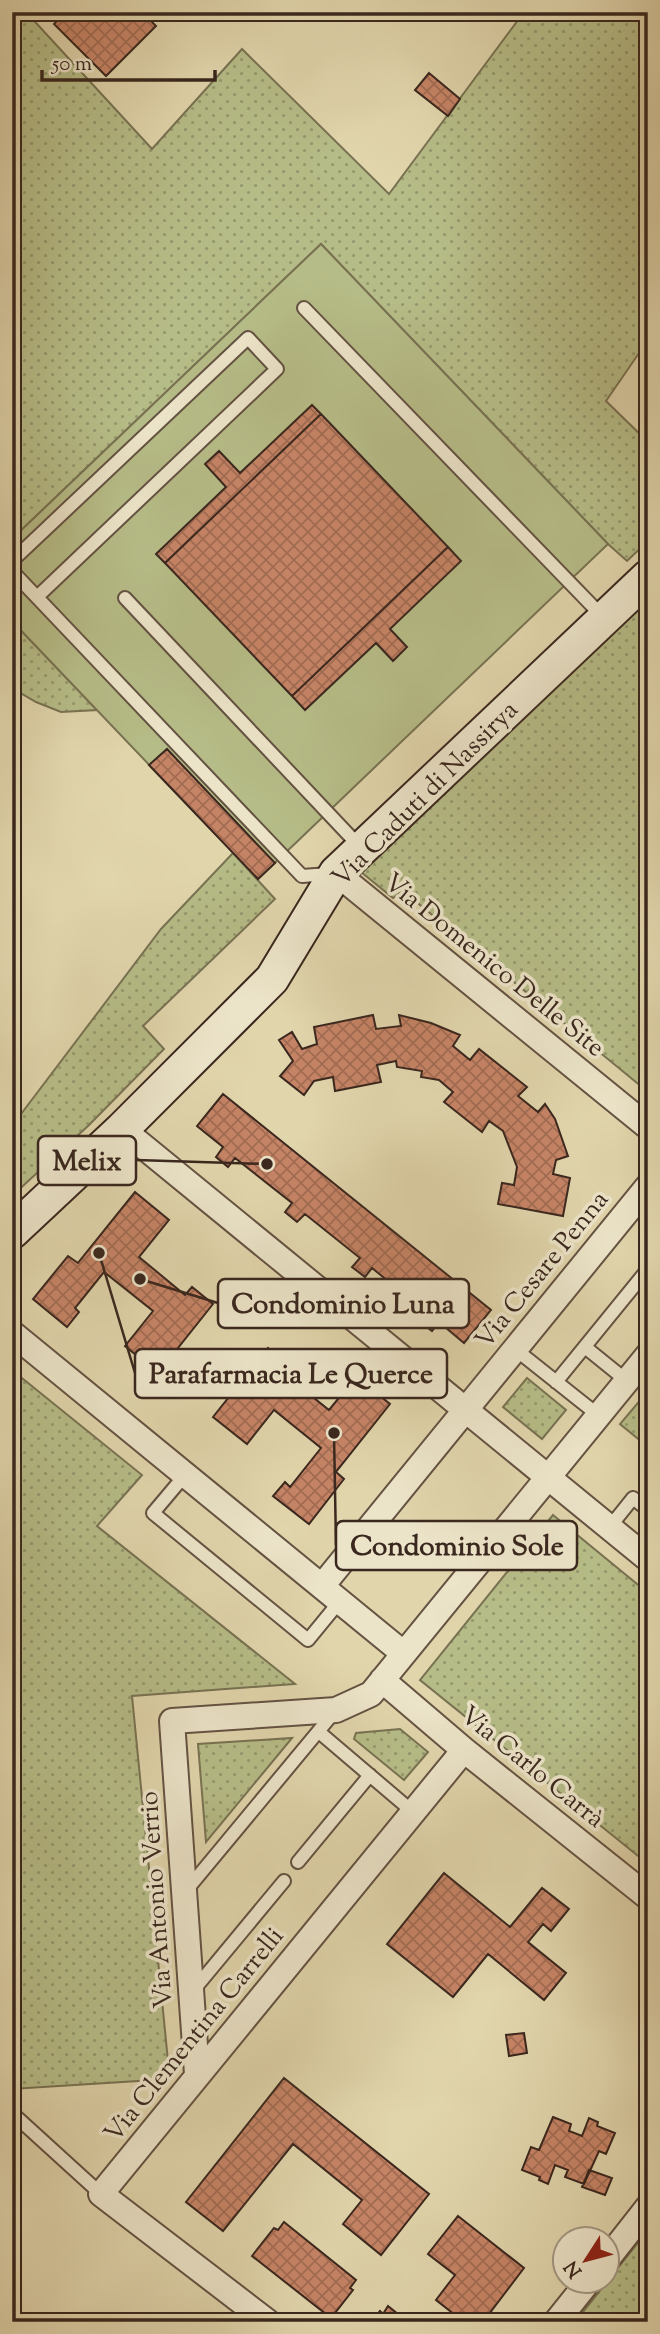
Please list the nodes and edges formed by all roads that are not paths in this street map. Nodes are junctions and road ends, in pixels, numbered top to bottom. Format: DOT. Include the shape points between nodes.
graph roads {
  1 [pos="303,308"];
  2 [pos="12,561"];
  3 [pos="12,571"];
  4 [pos="648,577"];
  5 [pos="37,597"];
  6 [pos="125,598"];
  7 [pos="605,618"];
  8 [pos="362,849"];
  9 [pos="336,873"];
  10 [pos="648,1127"];
  11 [pos="122,1129"];
  12 [pos="648,1186"];
  13 [pos="12,1232"];
  14 [pos="648,1269"];
  15 [pos="12,1333"];
  16 [pos="584,1347"];
  17 [pos="515,1349"];
  18 [pos="648,1355"];
  19 [pos="627,1381"];
  20 [pos="556,1382"];
  21 [pos="465,1410"];
  22 [pos="598,1415"];
  23 [pos="185,1475"];
  24 [pos="548,1477"];
  25 [pos="648,1510"];
  26 [pos="609,1528"];
  27 [pos="648,1559"];
  28 [pos="331,1593"];
  29 [pos="403,1653"];
  30 [pos="382,1680"];
  31 [pos="336,1710"];
  32 [pos="319,1732"];
  33 [pos="464,1750"];
  34 [pos="370,1775"];
  35 [pos="413,1812"];
  36 [pos="298,1862"];
  37 [pos="284,1881"];
  38 [pos="185,1893"];
  39 [pos="648,1897"];
  40 [pos="191,1992"];
  41 [pos="197,2074"];
  42 [pos="12,2113"];
  43 [pos="101,2194"];
  44 [pos="648,2207"];
  45 [pos="622,2239"];
  46 [pos="576,2296"];
  47 [pos="268,2322"];
  48 [pos="556,2322"];
  1 -- 7 [label="lane"];
  2 -- 5 [label="lane" via="248,338 277,369"];
  3 -- 5 [label="lane"];
  4 -- 7 [label="street, Via Caduti di Nassirya"];
  5 -- 9 [label="lane" via="302,876"];
  6 -- 8 [label="lane"];
  7 -- 8 [label="street, Via Caduti di Nassirya"];
  8 -- 9 [label="street, Via Caduti di Nassirya"];
  9 -- 10 [label="street, Via Domenico Delle Site"];
  9 -- 11 [label="street, Via Caduti di Nassirya" via="272,979"];
  11 -- 13 [label="street, Via Caduti di Nassirya"];
  11 -- 21 [label="street"];
  12 -- 17 [label="street, Via Cesare Penna"];
  14 -- 16 [label="lane"];
  15 -- 23 [label="street"];
  16 -- 19 [label="lane"];
  16 -- 20 [label="lane"];
  17 -- 20 [label="lane"];
  17 -- 21 [label="street, Via Cesare Penna"];
  18 -- 19 [label="street"];
  19 -- 22 [label="street"];
  20 -- 22 [label="lane"];
  21 -- 24 [label="street"];
  21 -- 28 [label="street, Via Cesare Penna"];
  22 -- 24 [label="street"];
  23 -- 28 [label="street"];
  23 -- 28 [label="lane" via="153,1513 307,1640"];
  24 -- 26 [label="street"];
  24 -- 29 [label="street"];
  25 -- 26 [label="lane" via="633,1498"];
  26 -- 27 [label="street"];
  28 -- 29 [label="street"];
  29 -- 30 [label="street"];
  30 -- 31 [label="street" via="371,1694"];
  30 -- 33 [label="street, Via Carlo Carrà"];
  31 -- 32 [label="lane"];
  31 -- 38 [label="street, Via Antonio Verrio" via="172,1721"];
  32 -- 34 [label="lane"];
  32 -- 38 [label="lane"];
  33 -- 35 [label="street, Via Clementina Carrelli"];
  33 -- 39 [label="street, Via Carlo Carrà"];
  34 -- 35 [label="lane"];
  34 -- 36 [label="lane"];
  35 -- 41 [label="street, Via Clementina Carrelli"];
  37 -- 40 [label="lane"];
  38 -- 40 [label="street, Via Antonio Verrio"];
  40 -- 41 [label="street, Via Antonio Verrio"];
  41 -- 43 [label="street, Via Clementina Carrelli"];
  42 -- 43 [label="lane"];
  43 -- 47 [label="street"];
  44 -- 45 [label="street"];
  46 -- 48 [label="street"];
}
